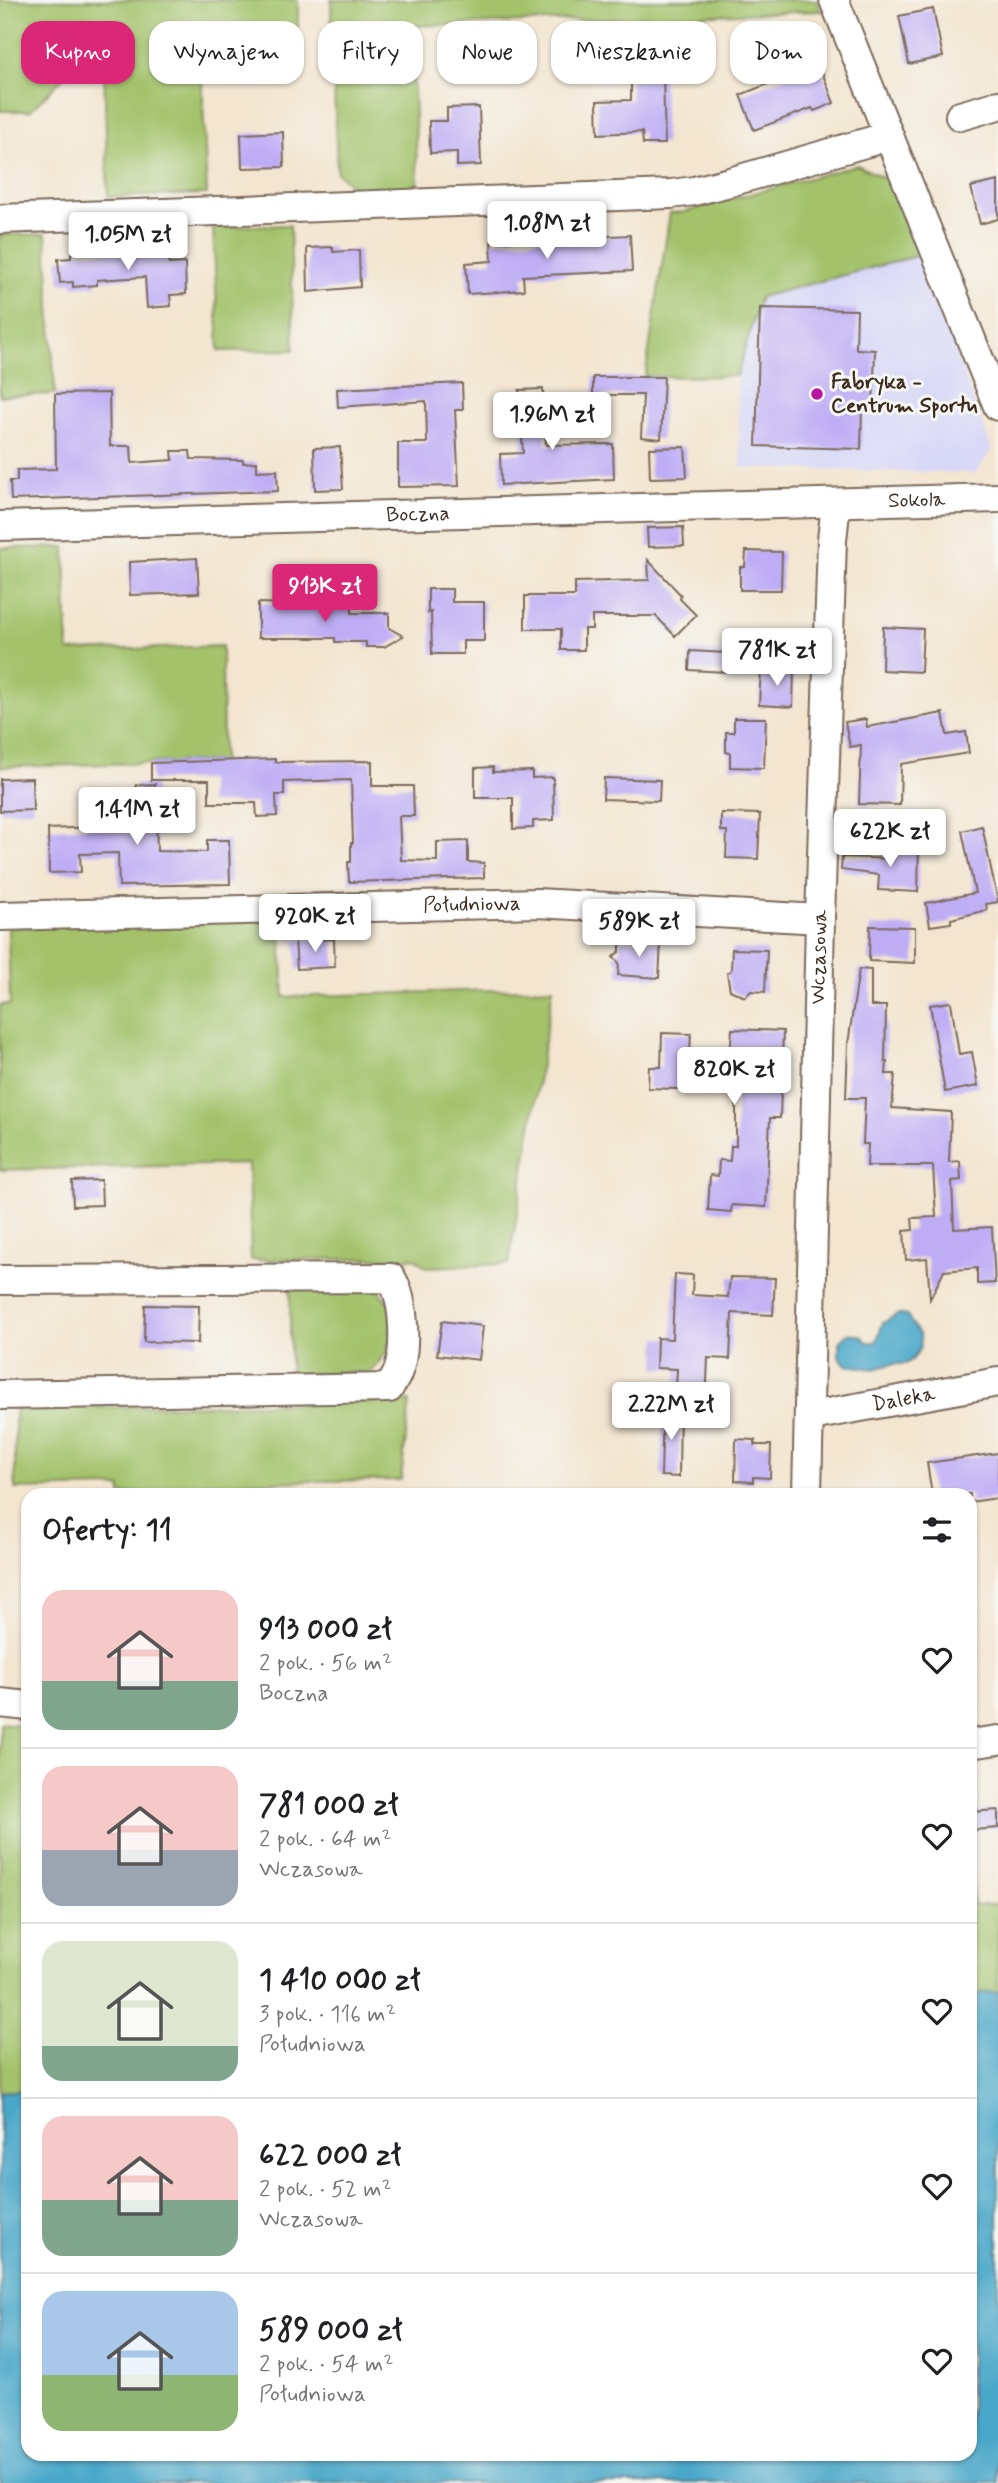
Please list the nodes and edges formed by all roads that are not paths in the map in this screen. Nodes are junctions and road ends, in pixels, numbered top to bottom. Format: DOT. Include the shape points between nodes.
graph roads {
  1 [pos="834,0"];
  2 [pos="998,106"];
  3 [pos="960,116"];
  4 [pos="889,136"];
  5 [pos="0,219"];
  6 [pos="998,406"];
  7 [pos="998,498"];
  8 [pos="836,502"];
  9 [pos="0,526"];
  10 [pos="0,916"];
  11 [pos="820,919"];
  12 [pos="0,1280"];
  13 [pos="998,1382"];
  14 [pos="0,1395"];
  15 [pos="811,1416"];
  16 [pos="807,1488"];
  17 [pos="0,1703"];
  18 [pos="21,1705"];
  19 [pos="998,1741"];
  20 [pos="977,1743"];
  1 -- 4 [label="street"];
  2 -- 3 [label="street"];
  4 -- 5 [label="street" via="730,182 671,194"];
  4 -- 6 [label="street"];
  7 -- 8 [label="street, Sokola"];
  8 -- 9 [label="street, Boczna"];
  8 -- 11 [label="street, Wczasowa"];
  10 -- 11 [label="street, Południowa" via="537,903"];
  11 -- 15 [label="street, Wczasowa"];
  12 -- 14 [label="street" via="391,1278 404,1325 398,1373 389,1388"];
  13 -- 15 [label="street, Daleka"];
  15 -- 16 [label="street, Wczasowa"];
  17 -- 18 [label="street"];
  19 -- 20 [label="street"];
}
